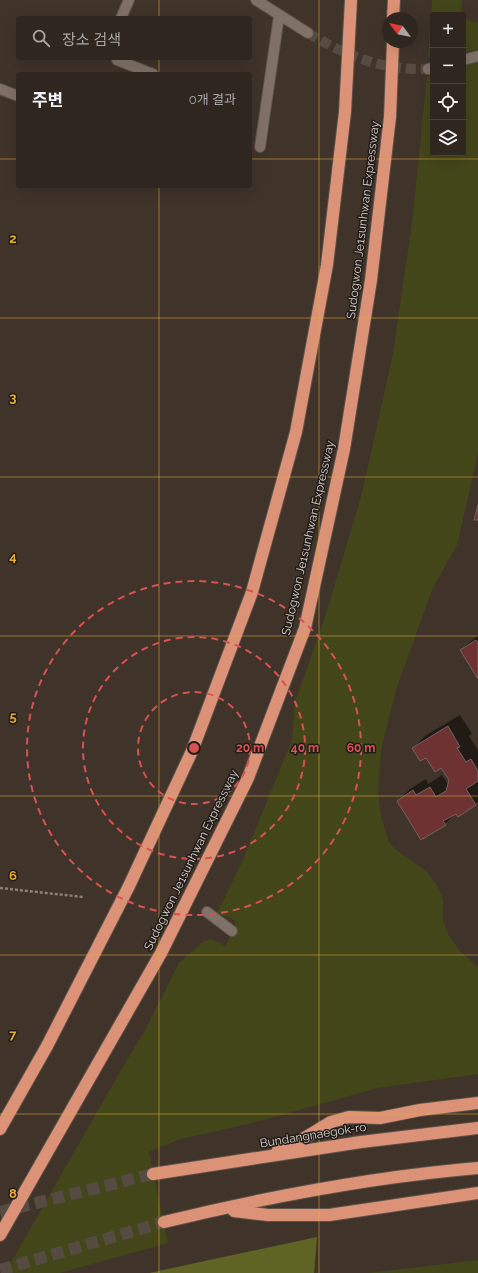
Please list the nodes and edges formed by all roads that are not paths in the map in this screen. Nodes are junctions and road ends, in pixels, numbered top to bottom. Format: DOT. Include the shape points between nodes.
graph roads {
  1 [pos="129,0"];
  2 [pos="256,0"];
  3 [pos="351,0"];
  4 [pos="394,0"];
  5 [pos="393,12"];
  6 [pos="122,16"];
  7 [pos="279,16"];
  8 [pos="308,33"];
  9 [pos="393,48"];
  10 [pos="478,56"];
  11 [pos="466,59"];
  12 [pos="117,60"];
  13 [pos="148,72"];
  14 [pos="0,89"];
  15 [pos="16,95"];
  16 [pos="260,147"];
  17 [pos="207,912"];
  18 [pos="232,931"];
  19 [pos="478,1103"];
  20 [pos="478,1128"];
  21 [pos="0,1129"];
  22 [pos="247,1160"];
  23 [pos="478,1168"];
  24 [pos="153,1174"];
  25 [pos="478,1193"];
  26 [pos="219,1210"];
  27 [pos="164,1222"];
  28 [pos="0,1235"];
  1 -- 6 [label="street"];
  2 -- 7 [label="street"];
  3 -- 21 [label="highway" via="345,112 327,265 296,432 252,592 192,751 129,886 47,1046"];
  4 -- 5 [label="highway"];
  7 -- 8 [label="street"];
  7 -- 16 [label="street"];
  9 -- 28 [label="highway, Sudogwon Je1sunhwan Expressway" via="390,117 371,280 344,449 305,628 248,778 161,953"];
  10 -- 11 [label="street"];
  12 -- 13 [label="street"];
  14 -- 15 [label="street"];
  17 -- 18 [label="street"];
  19 -- 22 [label="highway" via="380,1118 349,1117 324,1125 290,1146"];
  20 -- 22 [label="highway, Bundangnaegok-ro" via="414,1134"];
  22 -- 24 [label="highway, Bundangnaegok-ro"];
  23 -- 26 [label="highway" via="427,1172 316,1190"];
  25 -- 26 [label="highway" via="321,1216 268,1215"];
  26 -- 27 [label="highway"];
}
